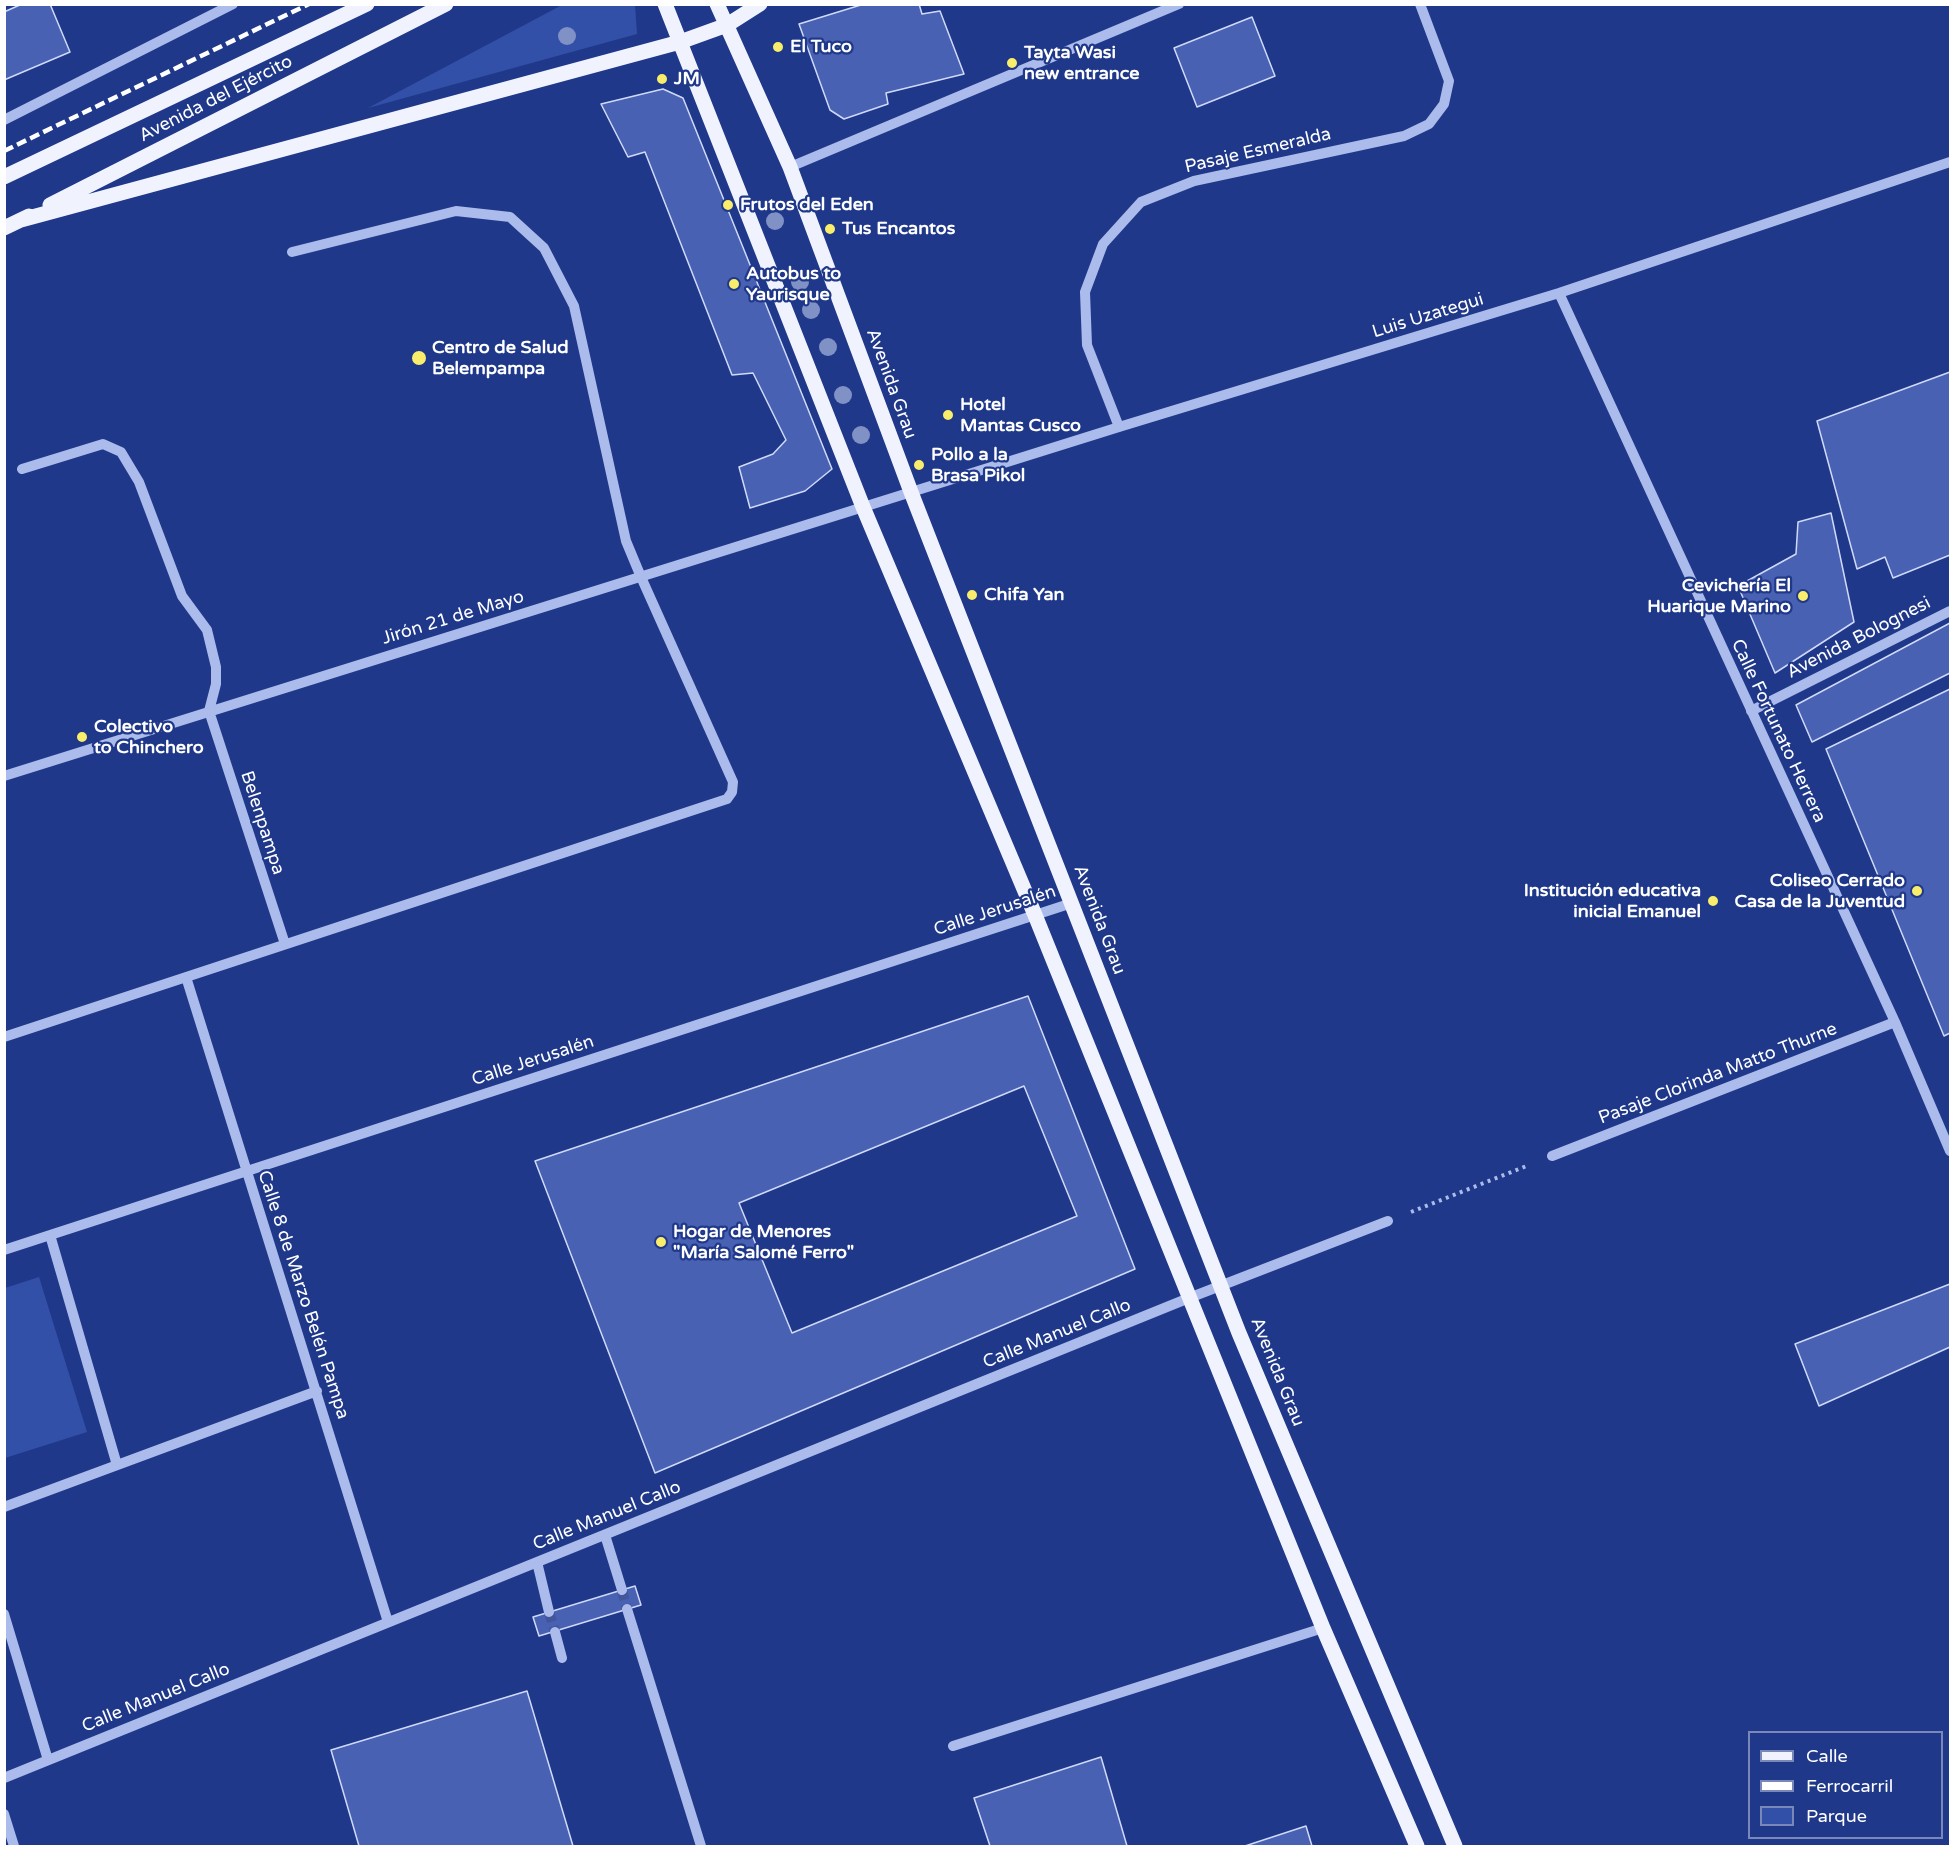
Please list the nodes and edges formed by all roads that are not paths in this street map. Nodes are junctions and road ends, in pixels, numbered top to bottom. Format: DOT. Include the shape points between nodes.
graph roads {
  1 [pos="214,4"];
  2 [pos="233,4"];
  3 [pos="367,4"];
  4 [pos="446,4"];
  5 [pos="717,4"];
  6 [pos="760,4"];
  7 [pos="1179,4"];
  8 [pos="1420,4"];
  9 [pos="665,6"];
  10 [pos="726,25"];
  11 [pos="180,30"];
  12 [pos="680,42"];
  13 [pos="4,120"];
  14 [pos="1950,162"];
  15 [pos="790,167"];
  16 [pos="4,177"];
  17 [pos="21,220"];
  18 [pos="4,228"];
  19 [pos="292,252"];
  20 [pos="1559,293"];
  21 [pos="1119,427"];
  22 [pos="22,469"];
  23 [pos="911,492"];
  24 [pos="863,507"];
  25 [pos="641,577"];
  26 [pos="1950,611"];
  27 [pos="209,711"];
  28 [pos="1751,711"];
  29 [pos="4,776"];
  30 [pos="1072,903"];
  31 [pos="1035,915"];
  32 [pos="285,944"];
  33 [pos="186,977"];
  34 [pos="1895,1022"];
  35 [pos="4,1037"];
  36 [pos="1950,1150"];
  37 [pos="1552,1156"];
  38 [pos="246,1171"];
  39 [pos="1388,1221"];
  40 [pos="50,1236"];
  41 [pos="4,1250"];
  42 [pos="1222,1286"];
  43 [pos="1189,1298"];
  44 [pos="317,1391"];
  45 [pos="117,1465"];
  46 [pos="4,1507"];
  47 [pos="605,1535"];
  48 [pos="537,1562"];
  49 [pos="622,1590"];
  50 [pos="627,1609"];
  51 [pos="549,1612"];
  52 [pos="4,1614"];
  53 [pos="388,1622"];
  54 [pos="1323,1628"];
  55 [pos="555,1632"];
  56 [pos="562,1658"];
  57 [pos="952,1746"];
  58 [pos="48,1760"];
  59 [pos="4,1778"];
  60 [pos="4,1814"];
  61 [pos="14,1846"];
  62 [pos="701,1846"];
  63 [pos="1417,1846"];
  64 [pos="1455,1846"];
  1 -- 11 [label="street"];
  2 -- 11 [label="street"];
  3 -- 16 [label="main road, Avenida del Ejército"];
  4 -- 17 [label="main road, Avenida del Ejército"];
  5 -- 10 [label="main road, Avenida Grau"];
  6 -- 10 [label="main road"];
  7 -- 15 [label="street"];
  8 -- 21 [label="street, Pasaje Esmeralda" via="1449,81 1444,104 1429,124 1404,136 1194,181 1141,202 1103,244 1085,292 1087,345"];
  9 -- 12 [label="main road"];
  10 -- 12 [label="main road"];
  10 -- 15 [label="main road, Avenida Grau"];
  11 -- 13 [label="street"];
  12 -- 17 [label="main road"];
  12 -- 24 [label="main road"];
  14 -- 20 [label="street, Luis Uzategui"];
  15 -- 23 [label="main road, Avenida Grau"];
  17 -- 18 [label="main road, Avenida del Ejército"];
  19 -- 25 [label="street" via="456,211 510,217 544,248 574,306 626,541"];
  20 -- 21 [label="street, Luis Uzategui"];
  20 -- 28 [label="street, Calle Fortunato Herrera"];
  21 -- 23 [label="street, Luis Uzategui"];
  22 -- 27 [label="street" via="103,444 121,452 139,482 182,596 207,630 216,667"];
  23 -- 24 [label="street, Jirón 21 de Mayo"];
  23 -- 30 [label="main road, Avenida Grau"];
  24 -- 25 [label="street, Jirón 21 de Mayo"];
  24 -- 31 [label="main road"];
  25 -- 27 [label="street, Jirón 21 de Mayo"];
  25 -- 32 [label="street" via="733,783 727,799"];
  26 -- 28 [label="street, Avenida Bolognesi"];
  27 -- 29 [label="street, Jirón 21 de Mayo"];
  27 -- 32 [label="street, Belenpampa"];
  28 -- 34 [label="street, Calle Fortunato Herrera"];
  30 -- 31 [label="street, Calle Jerusalén"];
  30 -- 42 [label="main road, Avenida Grau"];
  31 -- 38 [label="street, Calle Jerusalén"];
  31 -- 43 [label="main road"];
  32 -- 33 [label="street"];
  33 -- 35 [label="street"];
  33 -- 38 [label="street, Calle 8 de Marzo Belén Pampa"];
  34 -- 36 [label="street, Calle Fortunato Herrera"];
  34 -- 37 [label="street, Pasaje Clorinda Matto Thurne"];
  38 -- 40 [label="street, Calle Jerusalén"];
  38 -- 44 [label="street, Calle 8 de Marzo Belén Pampa"];
  39 -- 42 [label="street"];
  40 -- 41 [label="street, Calle Jerusalén"];
  40 -- 45 [label="street"];
  42 -- 43 [label="street, Calle Manuel Callo"];
  42 -- 64 [label="main road, Avenida Grau"];
  43 -- 47 [label="street, Calle Manuel Callo"];
  43 -- 54 [label="main road"];
  44 -- 45 [label="street"];
  44 -- 53 [label="street, Calle 8 de Marzo Belén Pampa"];
  45 -- 46 [label="street"];
  47 -- 48 [label="street, Calle Manuel Callo"];
  47 -- 49 [label="street"];
  48 -- 51 [label="street"];
  48 -- 53 [label="street, Calle Manuel Callo"];
  50 -- 62 [label="street"];
  52 -- 58 [label="street"];
  53 -- 58 [label="street, Calle Manuel Callo"];
  54 -- 57 [label="street"];
  54 -- 63 [label="main road"];
  55 -- 56 [label="street"];
  58 -- 59 [label="street, Calle Manuel Callo"];
  60 -- 61 [label="street"];
}
